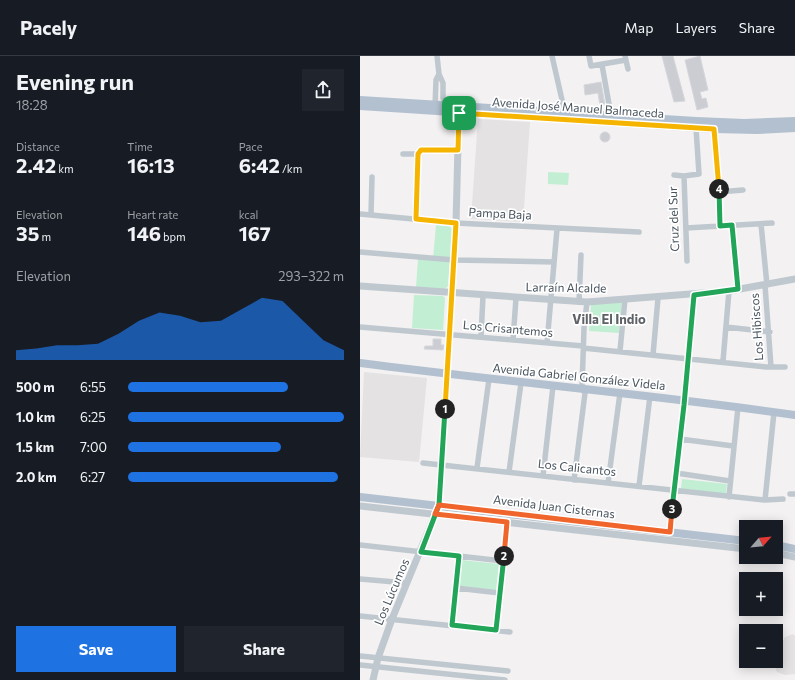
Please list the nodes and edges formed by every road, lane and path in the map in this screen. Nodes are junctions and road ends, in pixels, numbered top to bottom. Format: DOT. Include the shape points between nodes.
graph roads {
  1 [pos="437,56"];
  2 [pos="552,56"];
  3 [pos="589,56"];
  4 [pos="626,58"];
  5 [pos="602,65"];
  6 [pos="628,69"];
  7 [pos="439,74"];
  8 [pos="360,100"];
  9 [pos="447,105"];
  10 [pos="360,106"];
  11 [pos="435,108"];
  12 [pos="459,110"];
  13 [pos="564,113"];
  14 [pos="612,115"];
  15 [pos="795,121"];
  16 [pos="696,128"];
  17 [pos="795,128"];
  18 [pos="714,129"];
  19 [pos="458,150"];
  20 [pos="403,154"];
  21 [pos="418,154"];
  22 [pos="674,175"];
  23 [pos="684,176"];
  24 [pos="372,177"];
  25 [pos="743,190"];
  26 [pos="719,192"];
  27 [pos="360,214"];
  28 [pos="370,215"];
  29 [pos="416,219"];
  30 [pos="456,223"];
  31 [pos="772,223"];
  32 [pos="761,224"];
  33 [pos="732,225"];
  34 [pos="720,226"];
  35 [pos="686,228"];
  36 [pos="556,229"];
  37 [pos="639,232"];
  38 [pos="360,252"];
  39 [pos="581,254"];
  40 [pos="454,260"];
  41 [pos="687,261"];
  42 [pos="554,262"];
  43 [pos="795,279"];
  44 [pos="766,285"];
  45 [pos="360,286"];
  46 [pos="738,289"];
  47 [pos="729,291"];
  48 [pos="452,293"];
  49 [pos="694,295"];
  50 [pos="483,296"];
  51 [pos="516,298"];
  52 [pos="658,298"];
  53 [pos="625,299"];
  54 [pos="549,300"];
  55 [pos="579,302"];
  56 [pos="587,302"];
  57 [pos="360,327"];
  58 [pos="726,327"];
  59 [pos="770,332"];
  60 [pos="449,335"];
  61 [pos="481,338"];
  62 [pos="513,340"];
  63 [pos="546,343"];
  64 [pos="583,347"];
  65 [pos="620,351"];
  66 [pos="653,355"];
  67 [pos="688,358"];
  68 [pos="722,361"];
  69 [pos="360,363"];
  70 [pos="771,367"];
  71 [pos="785,367"];
  72 [pos="448,375"];
  73 [pos="489,379"];
  74 [pos="521,383"];
  75 [pos="553,386"];
  76 [pos="582,388"];
  77 [pos="620,393"];
  78 [pos="650,396"];
  79 [pos="685,401"];
  80 [pos="738,406"];
  81 [pos="774,412"];
  82 [pos="795,415"];
  83 [pos="680,439"];
  84 [pos="734,446"];
  85 [pos="423,463"];
  86 [pos="441,465"];
  87 [pos="477,468"];
  88 [pos="509,472"];
  89 [pos="676,473"];
  90 [pos="543,476"];
  91 [pos="574,480"];
  92 [pos="730,482"];
  93 [pos="608,483"];
  94 [pos="639,486"];
  95 [pos="674,490"];
  96 [pos="729,496"];
  97 [pos="360,497"];
  98 [pos="783,499"];
  99 [pos="765,500"];
  100 [pos="439,505"];
  101 [pos="360,506"];
  102 [pos="435,514"];
  103 [pos="507,522"];
  104 [pos="670,532"];
  105 [pos="739,540"];
  106 [pos="360,545"];
  107 [pos="783,546"];
  108 [pos="739,547"];
  109 [pos="795,549"];
  110 [pos="421,552"];
  111 [pos="783,554"];
  112 [pos="459,556"];
  113 [pos="795,557"];
  114 [pos="503,561"];
  115 [pos="360,578"];
  116 [pos="407,583"];
  117 [pos="456,588"];
  118 [pos="500,592"];
  119 [pos="360,616"];
  120 [pos="392,619"];
  121 [pos="452,625"];
  122 [pos="496,630"];
  123 [pos="510,632"];
  124 [pos="360,656"];
  125 [pos="378,658"];
  126 [pos="360,665"];
  127 [pos="376,667"];
  128 [pos="508,671"];
  129 [pos="373,680"];
  130 [pos="505,680"];
  1 -- 7 [label="street"];
  2 -- 13 [label="street"];
  3 -- 5 [label="street" via="591,66"];
  4 -- 5 [label="street"];
  4 -- 6 [label="street"];
  5 -- 14 [label="street"];
  7 -- 9 [label="street" via="443,84 443,98"];
  7 -- 11 [label="street" via="436,80"];
  8 -- 11 [label="main road, Avenida José Manuel Balmaceda"];
  9 -- 11 [label="main road, Avenida José Manuel Balmaceda"];
  9 -- 12 [label="main road, Avenida José Manuel Balmaceda"];
  10 -- 11 [label="main road, Avenida José Manuel Balmaceda"];
  11 -- 12 [label="main road, Avenida José Manuel Balmaceda"];
  12 -- 13 [label="main road, Avenida José Manuel Balmaceda"];
  12 -- 16 [label="main road, Avenida José Manuel Balmaceda"];
  12 -- 19 [label="street, Los Lúcumos"];
  13 -- 14 [label="main road, Avenida José Manuel Balmaceda"];
  14 -- 15 [label="main road, Avenida José Manuel Balmaceda" via="744,123"];
  16 -- 18 [label="main road, Avenida José Manuel Balmaceda"];
  16 -- 23 [label="street, Cruz del Sur" via="699,174"];
  17 -- 18 [label="main road, Avenida José Manuel Balmaceda"];
  18 -- 26 [label="street"];
  19 -- 21 [label="street" via="421,150"];
  19 -- 30 [label="street, Los Lúcumos"];
  20 -- 21 [label="street"];
  21 -- 29 [label="street"];
  22 -- 23 [label="street, Cruz del Sur"];
  23 -- 35 [label="street, Cruz del Sur"];
  24 -- 28 [label="street"];
  25 -- 26 [label="street"];
  26 -- 34 [label="street"];
  27 -- 28 [label="street, Pampa Baja"];
  28 -- 29 [label="street, Pampa Baja"];
  29 -- 30 [label="street, Pampa Baja"];
  30 -- 36 [label="street, Pampa Baja"];
  30 -- 40 [label="street, Los Lúcumos"];
  31 -- 32 [label="street"];
  32 -- 33 [label="street"];
  32 -- 44 [label="street, Los Hibiscos"];
  33 -- 34 [label="street"];
  33 -- 46 [label="street"];
  34 -- 35 [label="street"];
  35 -- 41 [label="street, Cruz del Sur"];
  36 -- 37 [label="street, Pampa Baja"];
  36 -- 42 [label="street"];
  38 -- 40 [label="street"];
  39 -- 55 [label="street"];
  40 -- 42 [label="street"];
  40 -- 48 [label="street, Los Lúcumos"];
  42 -- 54 [label="street"];
  43 -- 44 [label="street, Larraín Alcalde"];
  44 -- 46 [label="street, Larraín Alcalde"];
  44 -- 59 [label="street, Los Hibiscos"];
  45 -- 48 [label="street, Larraín Alcalde"];
  46 -- 47 [label="street, Larraín Alcalde"];
  47 -- 49 [label="street, Larraín Alcalde"];
  47 -- 58 [label="street"];
  48 -- 50 [label="street, Larraín Alcalde"];
  48 -- 60 [label="street, Los Lúcumos"];
  49 -- 52 [label="street, Larraín Alcalde"];
  49 -- 67 [label="street"];
  50 -- 51 [label="street, Larraín Alcalde"];
  50 -- 61 [label="street"];
  51 -- 54 [label="street, Larraín Alcalde"];
  51 -- 62 [label="street"];
  52 -- 53 [label="street, Larraín Alcalde"];
  52 -- 66 [label="street"];
  53 -- 56 [label="street, Larraín Alcalde"];
  53 -- 65 [label="street"];
  54 -- 55 [label="street, Larraín Alcalde"];
  54 -- 63 [label="street"];
  55 -- 56 [label="street, Larraín Alcalde"];
  56 -- 64 [label="street"];
  57 -- 60 [label="street, Los Crisantemos"];
  58 -- 59 [label="street"];
  58 -- 68 [label="street"];
  59 -- 70 [label="street, Los Hibiscos"];
  60 -- 61 [label="street, Los Crisantemos"];
  60 -- 72 [label="street, Los Lúcumos"];
  61 -- 62 [label="street, Los Crisantemos"];
  62 -- 63 [label="street, Los Crisantemos"];
  63 -- 64 [label="street, Los Crisantemos"];
  64 -- 65 [label="street, Los Crisantemos"];
  64 -- 76 [label="street"];
  65 -- 66 [label="street, Los Crisantemos"];
  66 -- 67 [label="street, Los Crisantemos"];
  67 -- 68 [label="street, Los Crisantemos"];
  67 -- 79 [label="street"];
  68 -- 70 [label="street, Los Crisantemos"];
  69 -- 72 [label="main road, Avenida Gabriel González Videla"];
  70 -- 71 [label="street, Los Crisantemos"];
  72 -- 73 [label="main road, Avenida Gabriel González Videla"];
  72 -- 86 [label="street, Los Lúcumos"];
  73 -- 74 [label="main road, Avenida Gabriel González Videla"];
  73 -- 87 [label="street"];
  74 -- 75 [label="main road, Avenida Gabriel González Videla"];
  74 -- 88 [label="street"];
  75 -- 76 [label="main road, Avenida Gabriel González Videla"];
  75 -- 90 [label="street"];
  76 -- 77 [label="main road, Avenida Gabriel González Videla"];
  76 -- 91 [label="street" via="585,393"];
  77 -- 78 [label="main road, Avenida Gabriel González Videla"];
  77 -- 93 [label="street"];
  78 -- 79 [label="main road, Avenida Gabriel González Videla"];
  78 -- 94 [label="street"];
  79 -- 80 [label="main road, Avenida Gabriel González Videla"];
  79 -- 83 [label="street"];
  80 -- 81 [label="main road, Avenida Gabriel González Videla"];
  80 -- 84 [label="street"];
  81 -- 82 [label="main road, Avenida Gabriel González Videla"];
  81 -- 99 [label="street"];
  83 -- 84 [label="street"];
  83 -- 89 [label="street"];
  84 -- 92 [label="street"];
  85 -- 86 [label="street, Los Calicantos"];
  86 -- 87 [label="street, Los Calicantos"];
  86 -- 100 [label="street, Los Lúcumos"];
  87 -- 88 [label="street, Los Calicantos"];
  88 -- 90 [label="street, Los Calicantos"];
  89 -- 92 [label="street"];
  89 -- 95 [label="street"];
  90 -- 91 [label="street, Los Calicantos"];
  91 -- 93 [label="street, Los Calicantos"];
  92 -- 96 [label="street"];
  93 -- 94 [label="street, Los Calicantos"];
  94 -- 95 [label="street, Los Calicantos"];
  95 -- 96 [label="street, Los Calicantos"];
  95 -- 104 [label="street"];
  96 -- 99 [label="street, Los Calicantos"];
  97 -- 100 [label="main road, Avenida Juan Cisternas"];
  98 -- 99 [label="street, Los Calicantos"];
  100 -- 102 [label="street, Los Lúcumos"];
  100 -- 104 [label="main road, Avenida Juan Cisternas"];
  101 -- 102 [label="street, Avenida Juan Cisternas"];
  102 -- 103 [label="street, Avenida Juan Cisternas"];
  102 -- 110 [label="street, Los Lúcumos"];
  103 -- 108 [label="street, Avenida Juan Cisternas"];
  103 -- 114 [label="street"];
  104 -- 105 [label="main road, Avenida Juan Cisternas"];
  106 -- 110 [label="street"];
  107 -- 109 [label="main road"];
  110 -- 112 [label="street"];
  110 -- 116 [label="street, Los Lúcumos"];
  111 -- 113 [label="street"];
  112 -- 114 [label="street"];
  112 -- 117 [label="street"];
  114 -- 118 [label="street"];
  115 -- 116 [label="street"];
  116 -- 120 [label="street, Los Lúcumos"];
  117 -- 118 [label="street"];
  117 -- 121 [label="street"];
  118 -- 122 [label="street"];
  119 -- 120 [label="street"];
  120 -- 121 [label="street"];
  120 -- 125 [label="street, Los Lúcumos"];
  121 -- 122 [label="street"];
  122 -- 123 [label="street"];
  124 -- 125 [label="street"];
  125 -- 127 [label="street, Los Lúcumos"];
  125 -- 128 [label="street"];
  126 -- 127 [label="street"];
  127 -- 129 [label="street, Los Lúcumos"];
  127 -- 130 [label="street"];
}
